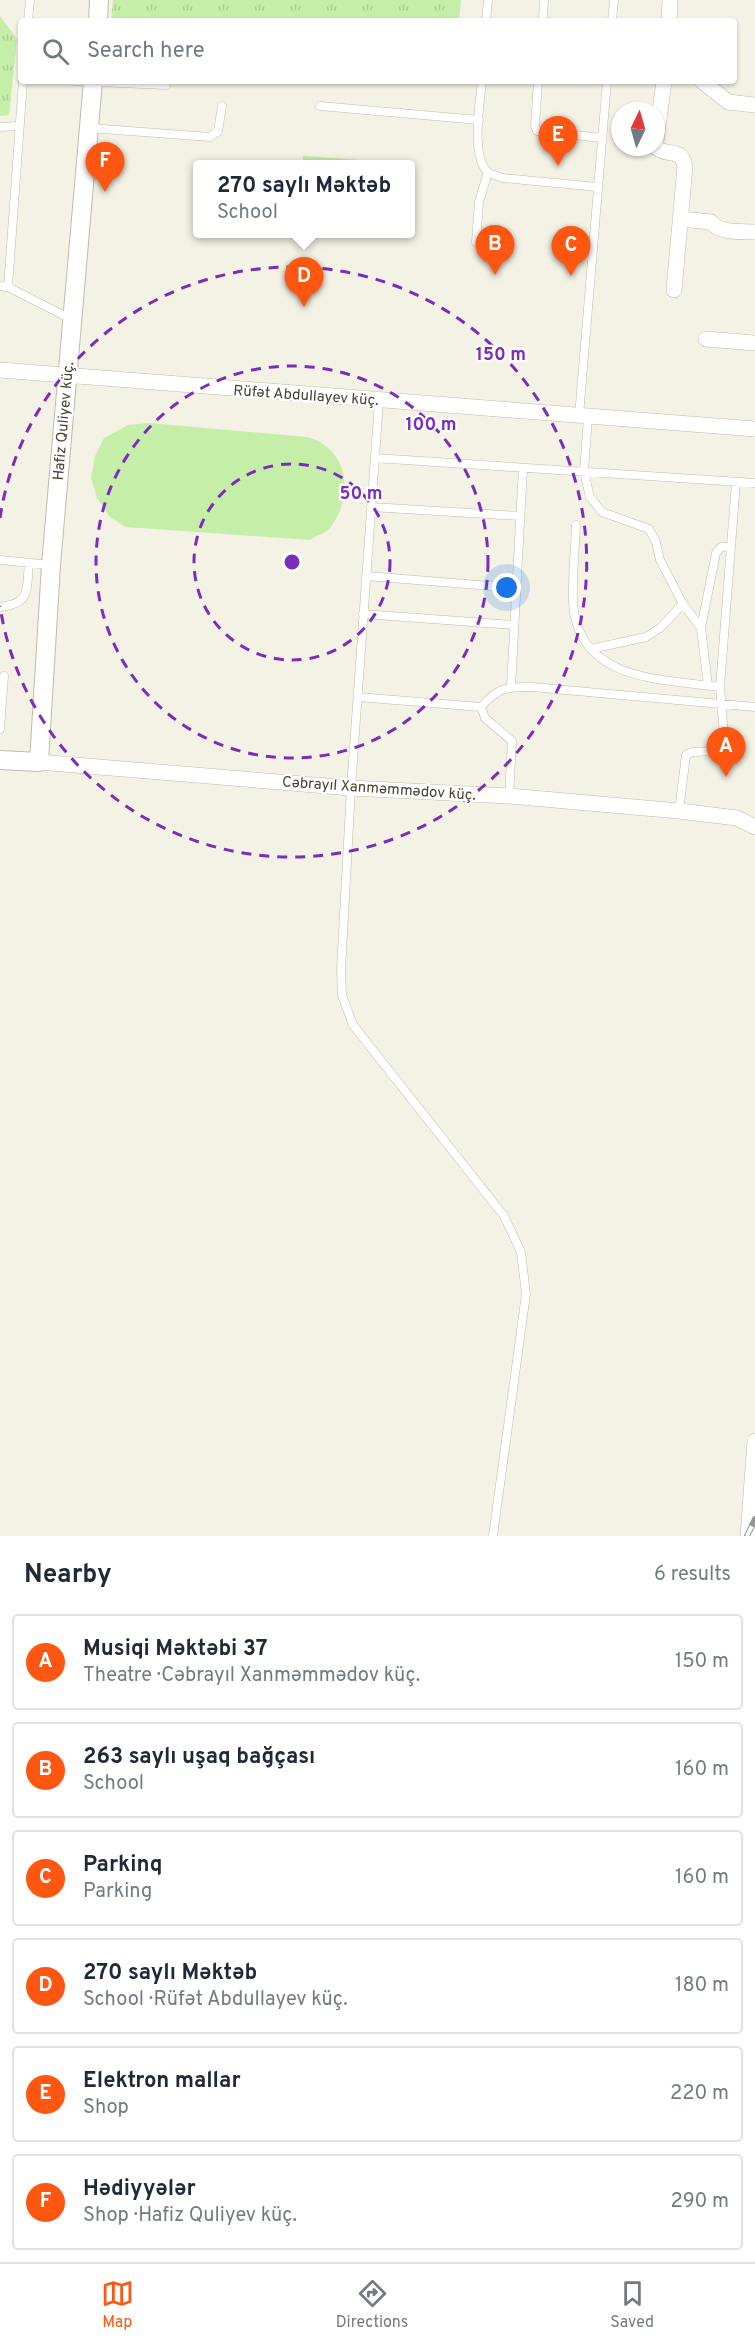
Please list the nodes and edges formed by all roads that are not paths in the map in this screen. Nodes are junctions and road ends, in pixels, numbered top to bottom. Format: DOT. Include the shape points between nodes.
graph roads {
  1 [pos="30,0"];
  2 [pos="99,0"];
  3 [pos="488,0"];
  4 [pos="544,0"];
  5 [pos="614,0"];
  6 [pos="670,0"];
  7 [pos="28,18"];
  8 [pos="98,18"];
  9 [pos="486,18"];
  10 [pos="543,18"];
  11 [pos="612,18"];
  12 [pos="669,18"];
  13 [pos="23,84"];
  14 [pos="93,84"];
  15 [pos="142,84"];
  16 [pos="482,84"];
  17 [pos="538,84"];
  18 [pos="607,84"];
  19 [pos="664,84"];
  20 [pos="706,84"];
  21 [pos="166,85"];
  22 [pos="661,102"];
  23 [pos="755,105"];
  24 [pos="222,106"];
  25 [pos="320,106"];
  26 [pos="479,120"];
  27 [pos="19,126"];
  28 [pos="0,127"];
  29 [pos="89,128"];
  30 [pos="602,138"];
  31 [pos="665,152"];
  32 [pos="488,172"];
  33 [pos="598,187"];
  34 [pos="680,219"];
  35 [pos="755,232"];
  36 [pos="476,242"];
  37 [pos="4,287"];
  38 [pos="674,290"];
  39 [pos="73,320"];
  40 [pos="706,339"];
  41 [pos="755,343"];
  42 [pos="0,370"];
  43 [pos="68,377"];
  44 [pos="379,401"];
  45 [pos="584,417"];
  46 [pos="755,429"];
  47 [pos="375,458"];
  48 [pos="523,468"];
  49 [pos="584,472"];
  50 [pos="736,482"];
  51 [pos="755,483"];
  52 [pos="371,507"];
  53 [pos="520,516"];
  54 [pos="576,525"];
  55 [pos="731,546"];
  56 [pos="0,560"];
  57 [pos="29,563"];
  58 [pos="51,565"];
  59 [pos="366,576"];
  60 [pos="515,588"];
  61 [pos="683,604"];
  62 [pos="0,607"];
  63 [pos="363,614"];
  64 [pos="513,625"];
  65 [pos="701,628"];
  66 [pos="591,649"];
  67 [pos="4,676"];
  68 [pos="708,685"];
  69 [pos="511,687"];
  70 [pos="720,687"];
  71 [pos="358,697"];
  72 [pos="722,705"];
  73 [pos="481,707"];
  74 [pos="755,707"];
  75 [pos="0,729"];
  76 [pos="0,760"];
  77 [pos="39,762"];
  78 [pos="351,788"];
  79 [pos="509,796"];
  80 [pos="679,811"];
  81 [pos="755,827"];
  82 [pos="755,1441"];
  83 [pos="752,1515"];
  84 [pos="494,1536"];
  85 [pos="748,1536"];
  1 -- 7 [label="lane"];
  2 -- 8 [label="street"];
  3 -- 9 [label="lane"];
  4 -- 10 [label="lane"];
  5 -- 11 [label="lane"];
  6 -- 12 [label="street"];
  13 -- 27 [label="lane"];
  14 -- 29 [label="street, Hafiz Quliyev küç."];
  15 -- 21 [label="lane"];
  16 -- 26 [label="lane"];
  17 -- 30 [label="lane" via="537,131"];
  18 -- 30 [label="lane"];
  19 -- 22 [label="street"];
  20 -- 23 [label="street" via="728,102"];
  24 -- 29 [label="lane" via="218,131 210,137"];
  25 -- 26 [label="lane"];
  26 -- 32 [label="lane" via="478,149"];
  27 -- 28 [label="lane"];
  27 -- 37 [label="lane"];
  29 -- 39 [label="street, Hafiz Quliyev küç."];
  30 -- 33 [label="lane"];
  31 -- 34 [label="street" via="679,154 685,166"];
  32 -- 33 [label="lane" via="502,178"];
  32 -- 36 [label="lane" via="479,202"];
  33 -- 45 [label="lane"];
  34 -- 35 [label="street" via="711,222 722,230"];
  34 -- 38 [label="street"];
  37 -- 39 [label="lane"];
  39 -- 43 [label="street, Hafiz Quliyev küç."];
  40 -- 41 [label="street"];
  42 -- 43 [label="street, Rüfət Abdullayev küç."];
  43 -- 44 [label="street, Rüfət Abdullayev küç."];
  43 -- 58 [label="street, Hafiz Quliyev küç."];
  44 -- 45 [label="street, Rüfət Abdullayev küç."];
  44 -- 47 [label="lane"];
  45 -- 46 [label="street, Rüfət Abdullayev küç."];
  45 -- 49 [label="lane"];
  47 -- 48 [label="lane"];
  47 -- 52 [label="lane"];
  48 -- 49 [label="lane"];
  48 -- 53 [label="lane"];
  49 -- 50 [label="lane"];
  49 -- 61 [label="lane" via="590,496 602,512 649,530"];
  50 -- 51 [label="lane"];
  50 -- 55 [label="lane"];
  52 -- 53 [label="lane"];
  52 -- 59 [label="lane"];
  53 -- 60 [label="lane"];
  54 -- 66 [label="lane" via="573,603 577,624"];
  55 -- 65 [label="lane" via="721,547 716,553"];
  55 -- 70 [label="lane"];
  56 -- 57 [label="lane"];
  57 -- 58 [label="lane"];
  57 -- 62 [label="lane" via="25,597 17,605"];
  58 -- 77 [label="street, Hafiz Quliyev küç."];
  59 -- 60 [label="lane"];
  59 -- 63 [label="lane"];
  60 -- 64 [label="lane"];
  61 -- 65 [label="lane"];
  61 -- 66 [label="lane" via="646,637"];
  63 -- 64 [label="lane"];
  63 -- 71 [label="lane"];
  64 -- 69 [label="lane"];
  65 -- 68 [label="lane"];
  66 -- 68 [label="lane" via="609,664 636,676"];
  67 -- 75 [label="lane"];
  68 -- 70 [label="lane"];
  69 -- 72 [label="lane"];
  69 -- 73 [label="lane" via="493,692"];
  70 -- 72 [label="lane"];
  71 -- 73 [label="lane"];
  71 -- 78 [label="lane"];
  72 -- 74 [label="lane"];
  72 -- 80 [label="lane" via="721,747 717,751 686,755"];
  73 -- 79 [label="lane" via="485,718 512,741"];
  76 -- 77 [label="street, Cəbrayıl Xanməmmədov küç."];
  77 -- 78 [label="street, Cəbrayıl Xanməmmədov küç."];
  78 -- 79 [label="street, Cəbrayıl Xanməmmədov küç."];
  78 -- 84 [label="lane" via="342,995 353,1025 504,1216 521,1252 526,1294"];
  79 -- 80 [label="street, Cəbrayıl Xanməmmədov küç."];
  80 -- 81 [label="street, Cəbrayıl Xanməmmədov küç." via="737,818"];
  82 -- 83 [label="street"];
  83 -- 85 [label="street"];
}
